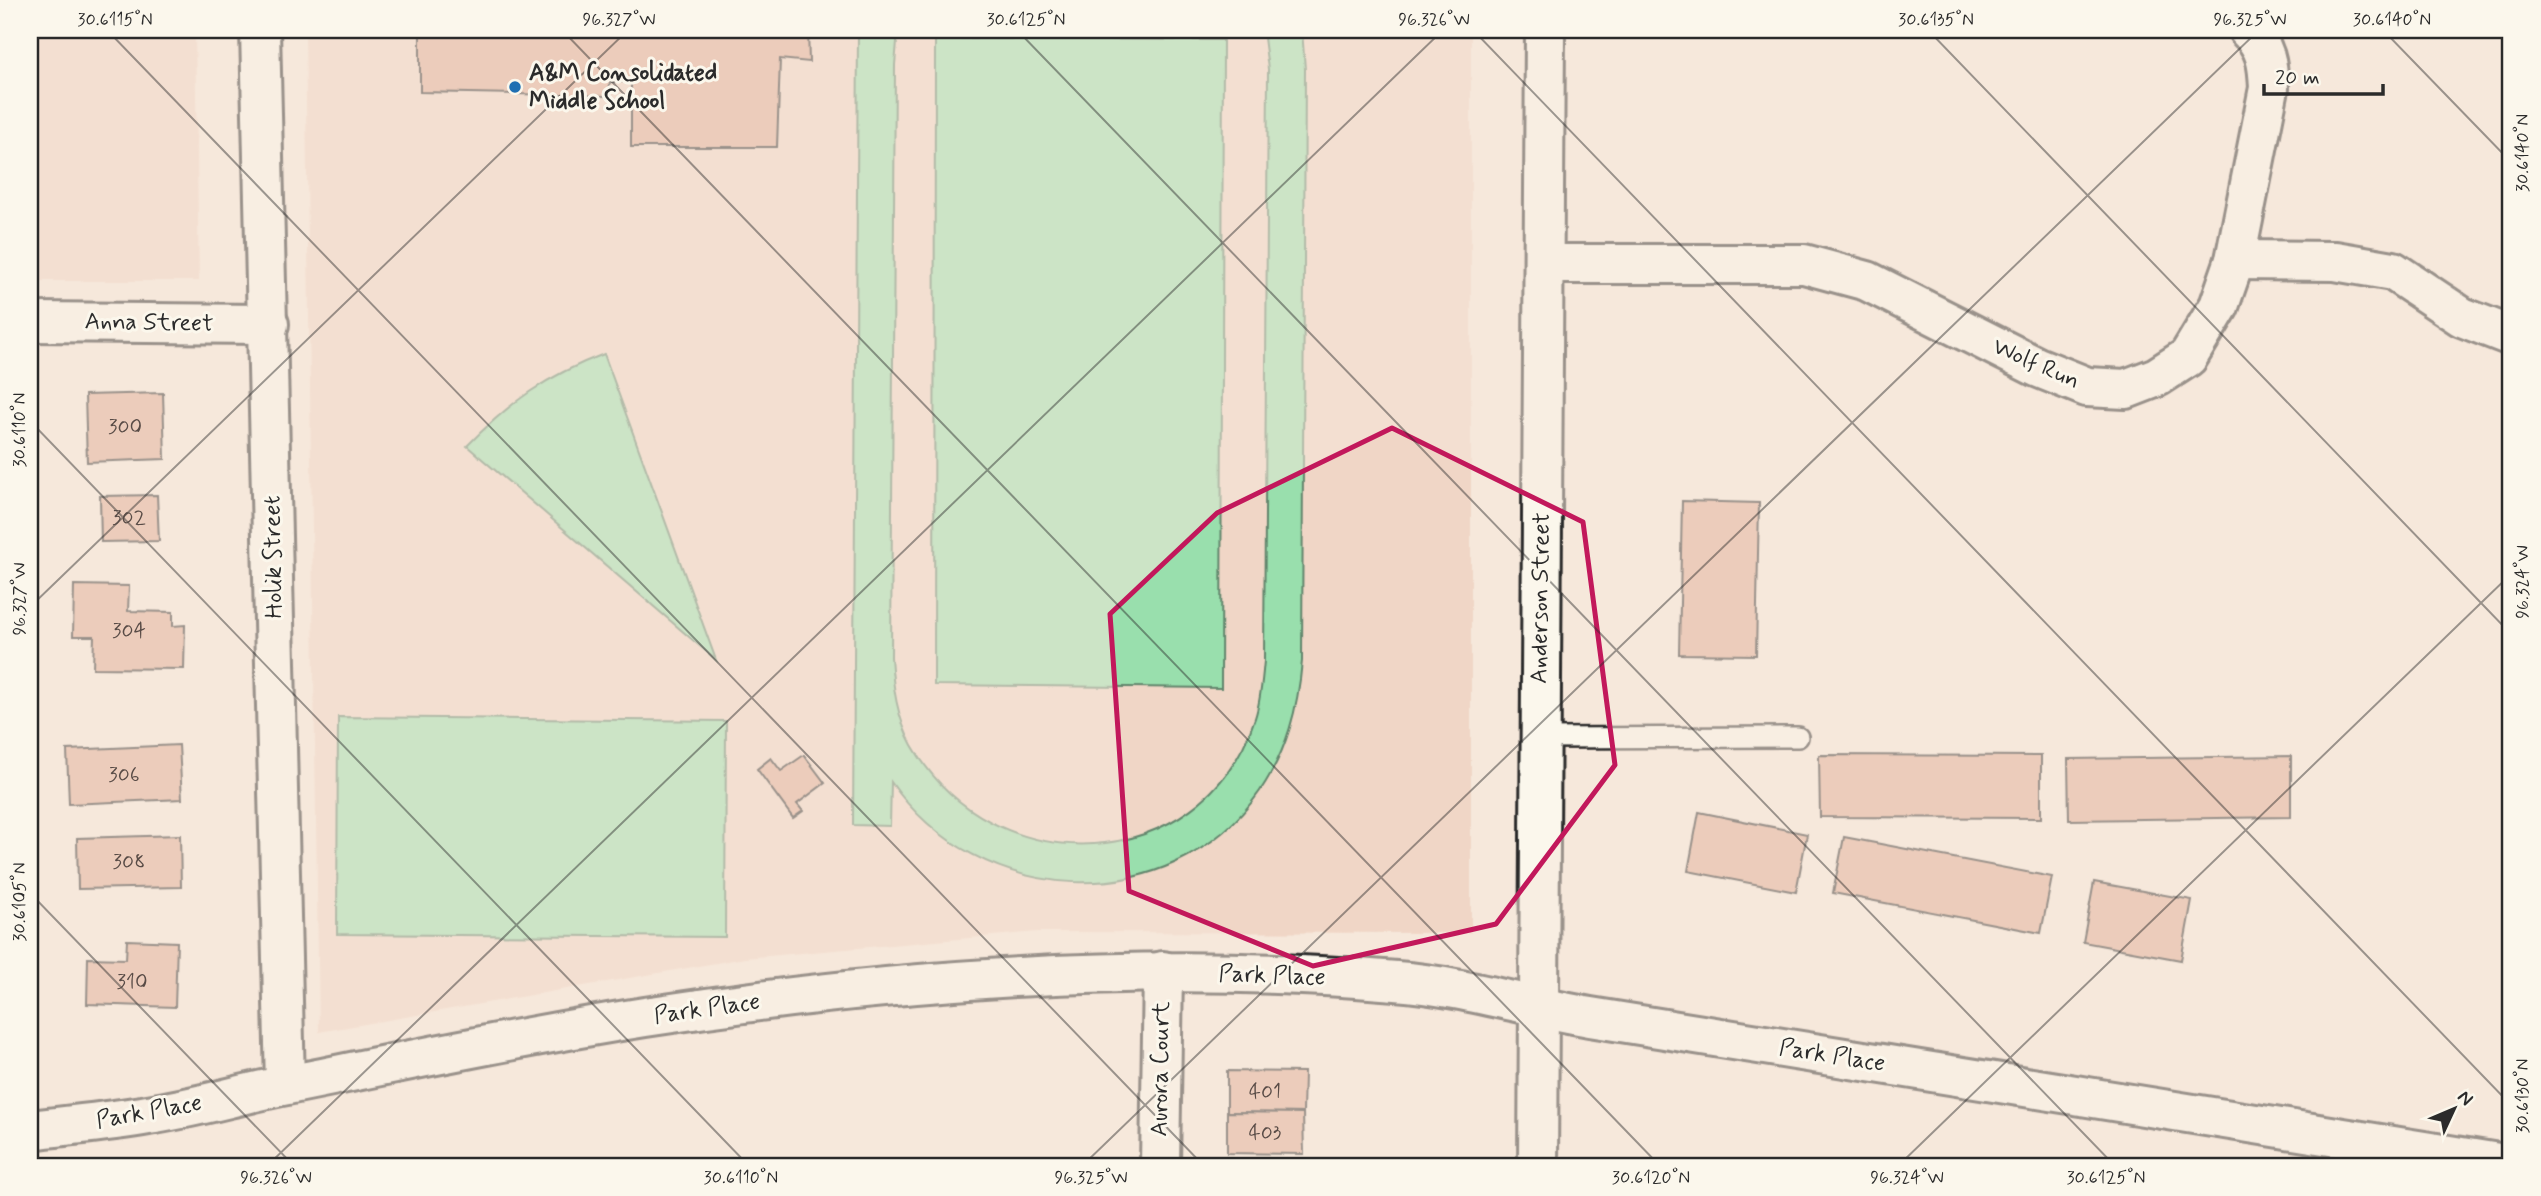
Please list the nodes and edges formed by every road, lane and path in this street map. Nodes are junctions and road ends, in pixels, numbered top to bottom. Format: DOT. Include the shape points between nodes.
graph roads {
  1 [pos="260,30"];
  2 [pos="1545,30"];
  3 [pos="2248,30"];
  4 [pos="2235,260"];
  5 [pos="1544,264"];
  6 [pos="30,322"];
  7 [pos="269,324"];
  8 [pos="2511,336"];
  9 [pos="1798,737"];
  10 [pos="1539,738"];
  11 [pos="1163,971"];
  12 [pos="1537,1008"];
  13 [pos="285,1085"];
  14 [pos="30,1130"];
  15 [pos="2384,1156"];
  16 [pos="2511,1165"];
  17 [pos="1160,1166"];
  18 [pos="1538,1166"];
  1 -- 7 [label="street, Holik Street"];
  2 -- 5 [label="street, Anderson Street"];
  3 -- 4 [label="street, Wolf Run" via="2268,59 2269,88"];
  4 -- 5 [label="street, Wolf Run" via="2219,306 2188,357 2157,377 2126,389 2087,387 2037,367 1867,281 1804,264"];
  4 -- 8 [label="street" via="2335,261 2393,271 2462,317"];
  5 -- 10 [label="street, Anderson Street"];
  6 -- 7 [label="street, Anna Street"];
  7 -- 13 [label="street, Holik Street"];
  9 -- 10 [label="lane"];
  10 -- 12 [label="street, Anderson Street"];
  11 -- 12 [label="street, Park Place" via="1396,981 1462,989"];
  11 -- 13 [label="street, Park Place" via="987,978 785,998 643,1018"];
  11 -- 17 [label="street, Aurora Court"];
  12 -- 15 [label="street, Park Place"];
  12 -- 18 [label="street, Anderson Street"];
  13 -- 14 [label="street, Park Place" via="149,1115"];
  15 -- 16 [label="street, Park Place"];
}
